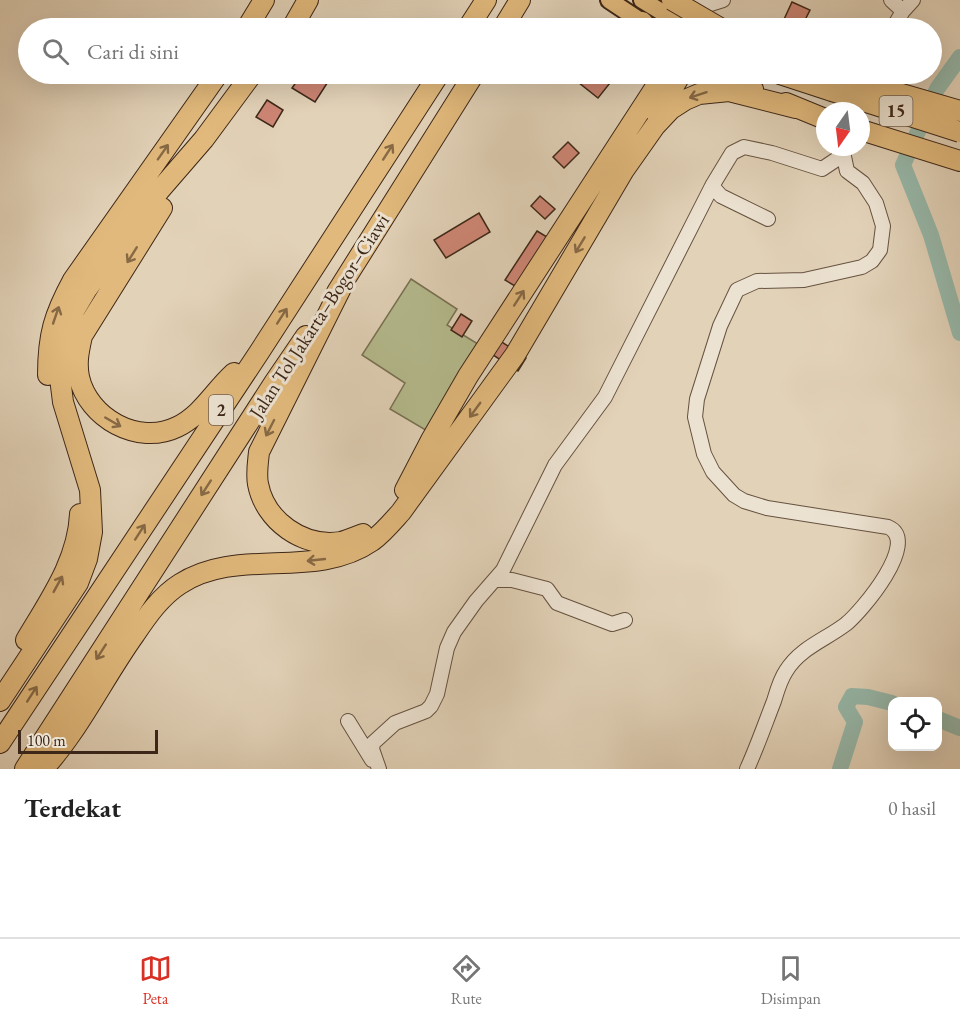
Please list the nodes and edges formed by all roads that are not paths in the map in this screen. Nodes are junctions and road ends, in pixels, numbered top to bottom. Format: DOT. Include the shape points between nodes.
graph roads {
  1 [pos="264,0"];
  2 [pos="295,0"];
  3 [pos="308,0"];
  4 [pos="486,0"];
  5 [pos="520,0"];
  6 [pos="609,0"];
  7 [pos="642,0"];
  8 [pos="723,0"];
  9 [pos="913,0"];
  10 [pos="892,4"];
  11 [pos="671,9"];
  12 [pos="253,18"];
  13 [pos="285,18"];
  14 [pos="298,18"];
  15 [pos="474,18"];
  16 [pos="508,18"];
  17 [pos="635,18"];
  18 [pos="694,18"];
  19 [pos="211,84"];
  20 [pos="245,84"];
  21 [pos="260,84"];
  22 [pos="433,84"];
  23 [pos="468,84"];
  24 [pos="656,84"];
  25 [pos="675,84"];
  26 [pos="741,84"];
  27 [pos="837,84"];
  28 [pos="841,84"];
  29 [pos="860,84"];
  30 [pos="854,102"];
  31 [pos="796,108"];
  32 [pos="960,111"];
  33 [pos="816,116"];
  34 [pos="960,132"];
  35 [pos="870,133"];
  36 [pos="838,156"];
  37 [pos="844,156"];
  38 [pos="960,161"];
  39 [pos="624,170"];
  40 [pos="712,186"];
  41 [pos="768,219"];
  42 [pos="344,282"];
  43 [pos="260,351"];
  44 [pos="496,580"];
  45 [pos="625,620"];
  46 [pos="0,690"];
  47 [pos="0,701"];
  48 [pos="348,721"];
  49 [pos="0,743"];
  50 [pos="25,769"];
  51 [pos="43,769"];
  52 [pos="747,769"];
  1 -- 12 [label="highway"];
  2 -- 13 [label="highway"];
  3 -- 14 [label="highway"];
  4 -- 15 [label="highway"];
  5 -- 16 [label="highway"];
  6 -- 17 [label="main road"];
  7 -- 11 [label="main road"];
  8 -- 11 [label="street"];
  9 -- 10 [label="street"];
  11 -- 18 [label="highway, bridge"];
  46 -- 19 [label="highway, one-way" via="61,579 78,536 79,496 49,395 49,343 59,305"];
  20 -- 47 [label="highway" via="159,190 74,311 61,356 60,378 63,402 90,490 92,532 87,559 78,583"];
  21 -- 43 [label="highway, one-way" via="157,214 82,336 78,365 86,395 104,417 131,430 150,433 176,428 193,418 226,380"];
  43 -- 22 [label="highway, Jalan Tol Jakarta–Bogor–Ciawi / 2, one-way"];
  23 -- 42 [label="highway, Jalan Tol Jakarta–Bogor–Ciawi / 2"];
  42 -- 24 [label="highway, one-way" via="259,452 257,482 262,500 284,527 301,537 328,543 364,533 400,500 468,376"];
  25 -- 39 [label="highway"];
  26 -- 31 [label="highway"];
  27 -- 34 [label="highway, 15, bridge"];
  28 -- 32 [label="highway, bridge"];
  29 -- 30 [label="street"];
  31 -- 33 [label="highway"];
  31 -- 39 [label="highway, one-way" via="729,91 699,94 671,109"];
  35 -- 38 [label="highway, 15"];
  36 -- 40 [label="street" via="822,169 744,147 732,153"];
  37 -- 52 [label="street" via="847,171 862,183 876,203 883,226 880,250 862,267 804,280 757,281 737,290 720,326 695,417 713,472 739,498 767,508 888,527 899,538 897,554 873,596 847,623 797,656 784,673"];
  39 -- 51 [label="highway, one-way" via="515,355 385,530 336,558 236,564 198,574 178,585 145,620 59,752"];
  40 -- 41 [label="street" via="721,196"];
  40 -- 44 [label="street" via="605,398 555,465"];
  42 -- 50 [label="highway, Jalan Tol Jakarta–Bogor–Ciawi / 2, one-way" via="274,383"];
  49 -- 43 [label="highway, Jalan Tol Jakarta–Bogor–Ciawi / 2, one-way"];
  44 -- 45 [label="street" via="512,580 547,590 557,603 612,624"];
  44 -- 48 [label="street" via="454,632 431,706 395,723 373,743 379,769"];
}
